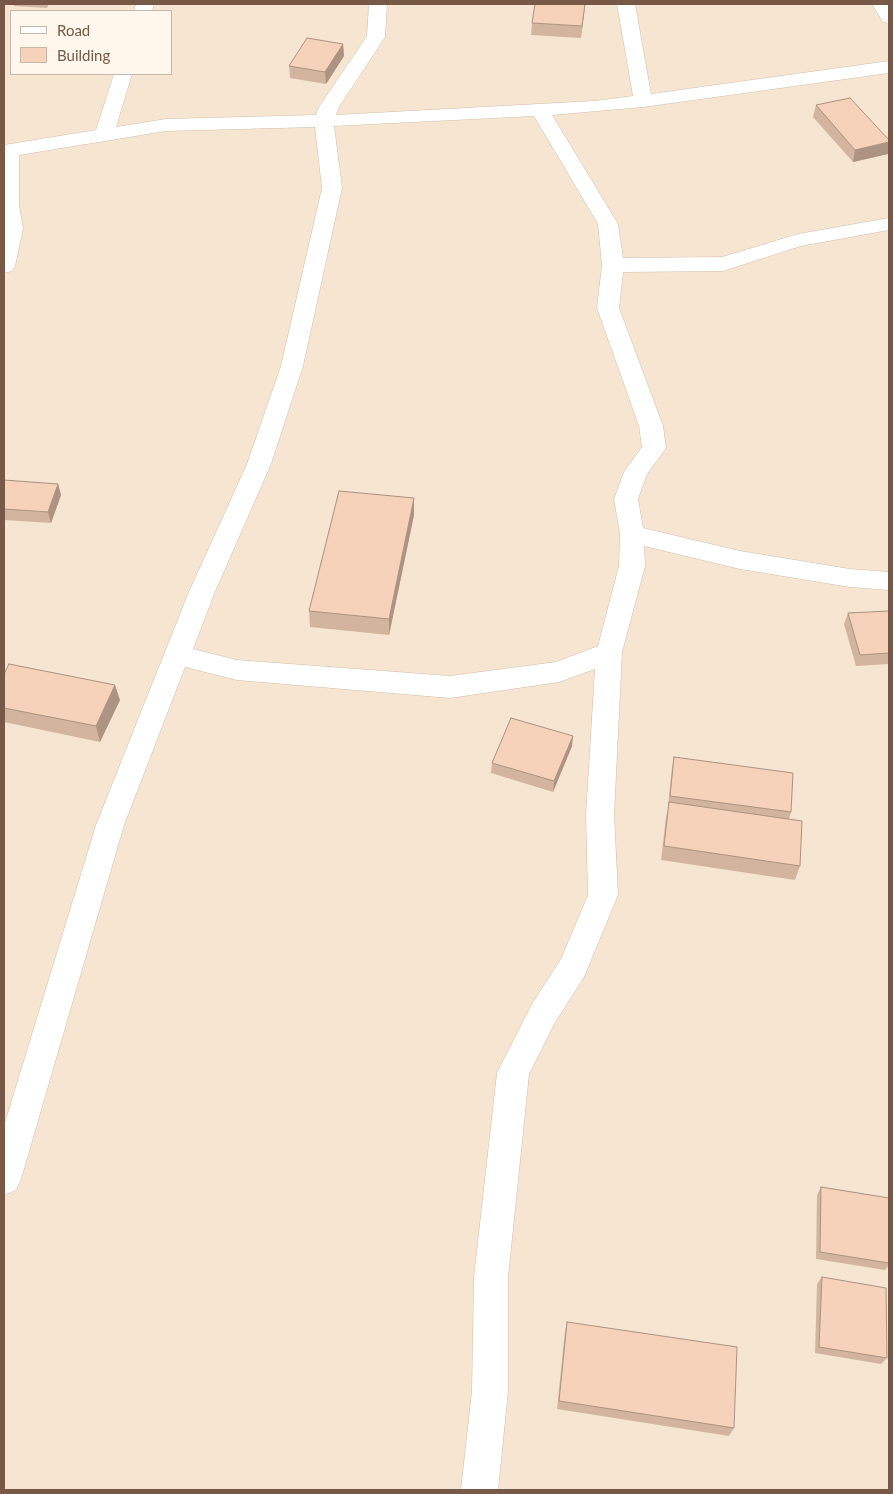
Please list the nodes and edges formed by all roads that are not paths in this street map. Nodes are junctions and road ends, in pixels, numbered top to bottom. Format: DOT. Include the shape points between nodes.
graph roads {
  1 [pos="378,4"];
  2 [pos="626,4"];
  3 [pos="882,4"];
  4 [pos="889,18"];
  5 [pos="889,67"];
  6 [pos="123,75"];
  7 [pos="643,101"];
  8 [pos="539,109"];
  9 [pos="324,121"];
  10 [pos="104,135"];
  11 [pos="6,150"];
  12 [pos="889,224"];
  13 [pos="613,265"];
  14 [pos="4,266"];
  15 [pos="632,534"];
  16 [pos="889,581"];
  17 [pos="609,652"];
  18 [pos="176,655"];
  19 [pos="4,1180"];
  20 [pos="480,1490"];
  1 -- 9 [label="street" via="376,37 329,107"];
  2 -- 7 [label="street"];
  3 -- 4 [label="street"];
  5 -- 7 [label="street"];
  6 -- 10 [label="street"];
  7 -- 8 [label="street"];
  8 -- 9 [label="street"];
  8 -- 13 [label="street" via="608,224"];
  9 -- 10 [label="street" via="166,126"];
  9 -- 18 [label="street" via="332,188 292,366 259,464"];
  10 -- 11 [label="street"];
  11 -- 14 [label="street" via="9,205 14,229"];
  12 -- 13 [label="street" via="798,240 723,264"];
  13 -- 15 [label="street" via="608,308 652,426 654,448 636,472 626,499"];
  15 -- 16 [label="street" via="740,560"];
  15 -- 17 [label="street" via="632,566"];
  17 -- 18 [label="street" via="559,672 450,687 237,670"];
  17 -- 20 [label="street" via="600,815 603,895 573,967 543,1014 513,1073 491,1277 490,1391"];
  18 -- 19 [label="street" via="110,825"];
}
